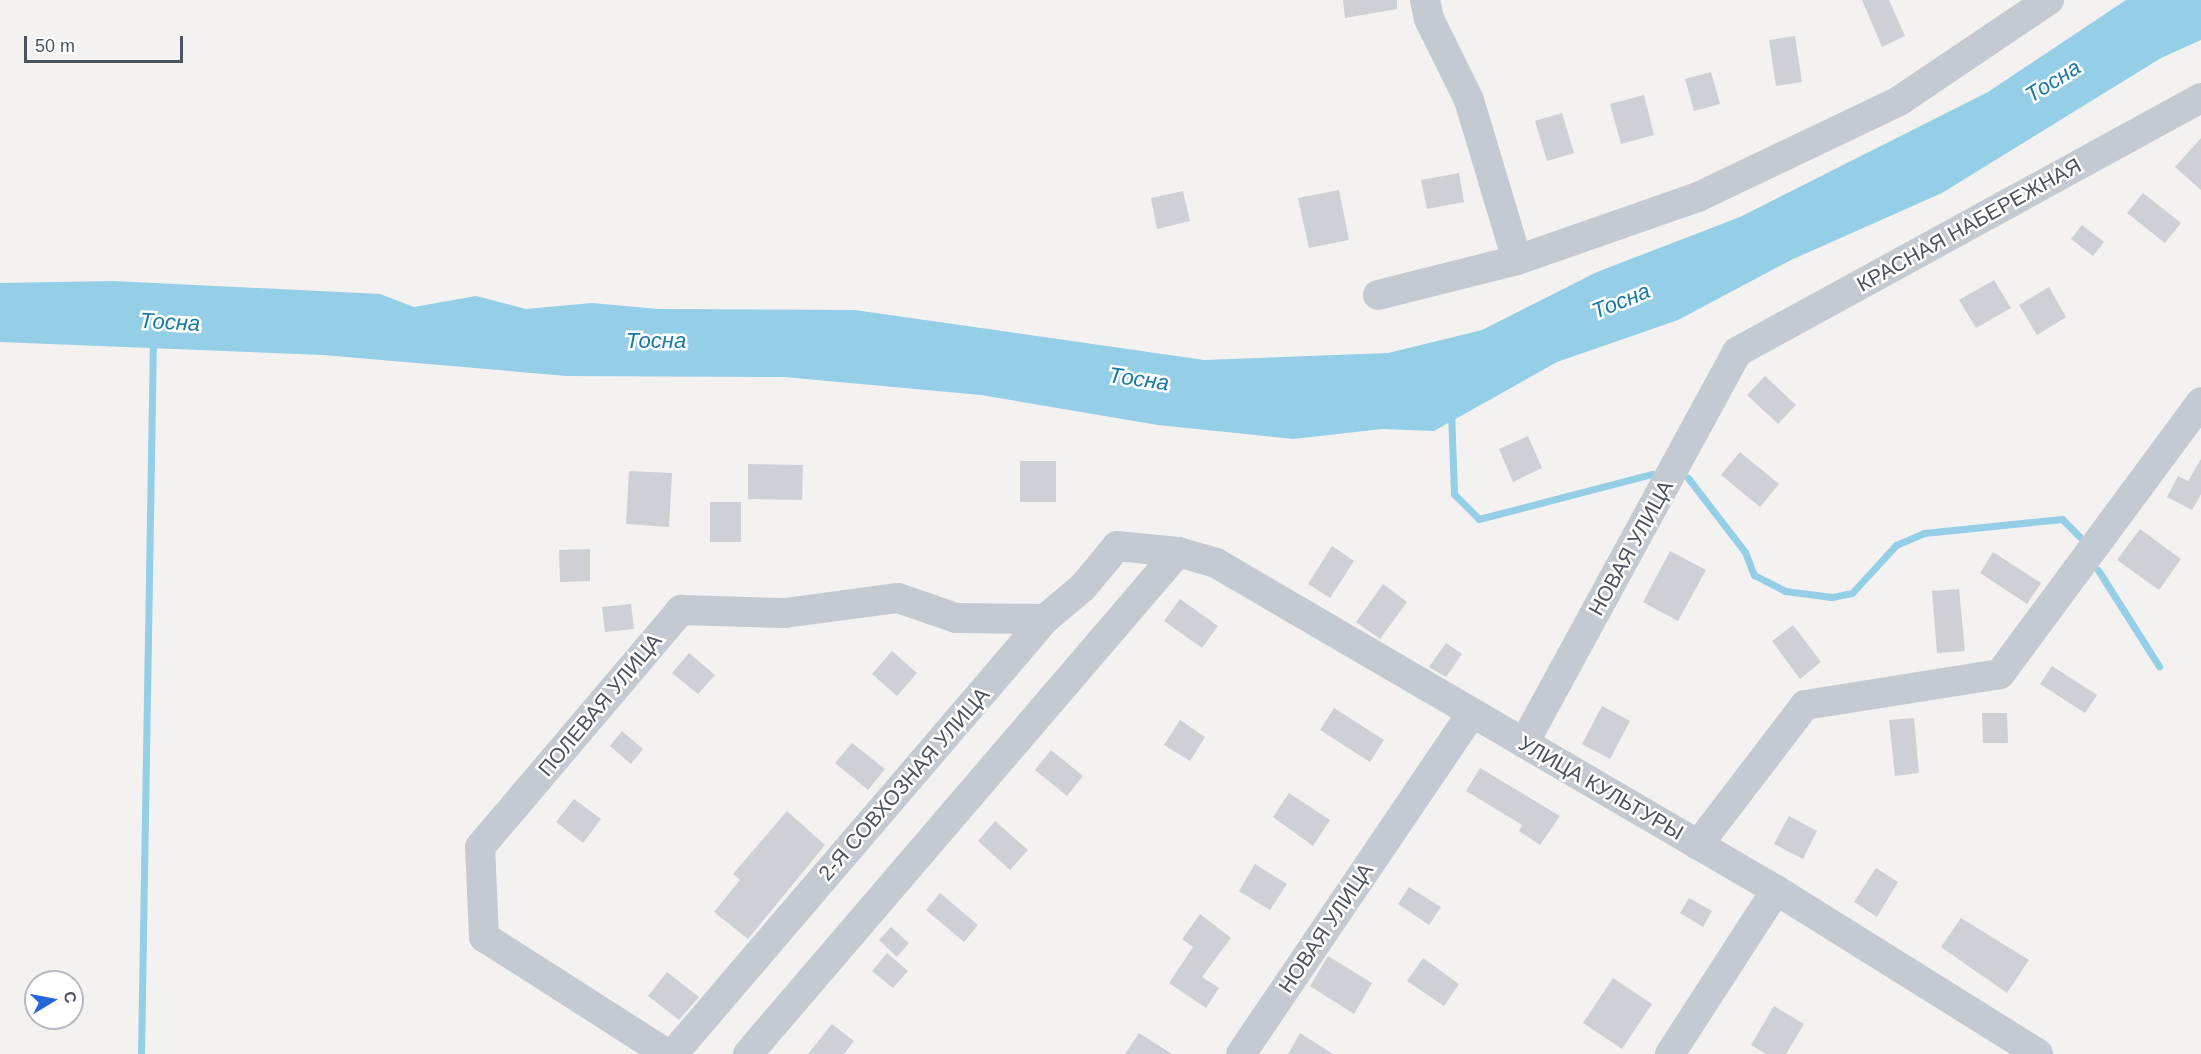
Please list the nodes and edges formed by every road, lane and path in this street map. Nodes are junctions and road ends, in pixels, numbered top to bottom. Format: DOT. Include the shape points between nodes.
graph roads {
  1 [pos="1425,0"];
  2 [pos="2049,0"];
  3 [pos="2201,98"];
  4 [pos="1517,260"];
  5 [pos="1378,296"];
  6 [pos="1737,352"];
  7 [pos="2201,402"];
  8 [pos="1165,551"];
  9 [pos="1045,619"];
  10 [pos="1472,712"];
  11 [pos="1524,743"];
  12 [pos="1698,845"];
  13 [pos="1776,890"];
  14 [pos="667,1054"];
  15 [pos="673,1054"];
  16 [pos="748,1054"];
  17 [pos="1241,1054"];
  18 [pos="1670,1054"];
  19 [pos="2037,1054"];
  1 -- 4 [label="street" via="1429,19 1469,100"];
  2 -- 4 [label="street" via="1899,100 1698,197"];
  3 -- 6 [label="street, КРАСНАЯ НАБЕРЕЖНАЯ"];
  4 -- 5 [label="street"];
  6 -- 11 [label="street, НОВАЯ УЛИЦА"];
  7 -- 12 [label="street" via="2000,674 1805,705"];
  8 -- 9 [label="street, 2-Я СОВХОЗНАЯ УЛИЦА" via="1117,546 1083,587"];
  8 -- 10 [label="street, УЛИЦА КУЛЬТУРЫ" via="1216,563"];
  8 -- 16 [label="street"];
  9 -- 14 [label="street, ПОЛЕВАЯ УЛИЦА" via="956,618 898,598 785,613 681,610 480,847 484,938"];
  9 -- 15 [label="street, 2-Я СОВХОЗНАЯ УЛИЦА"];
  10 -- 11 [label="street, УЛИЦА КУЛЬТУРЫ"];
  10 -- 17 [label="street, НОВАЯ УЛИЦА"];
  11 -- 12 [label="street, УЛИЦА КУЛЬТУРЫ"];
  12 -- 13 [label="street, УЛИЦА КУЛЬТУРЫ"];
  13 -- 18 [label="street"];
  13 -- 19 [label="street, УЛИЦА КУЛЬТУРЫ"];
}
